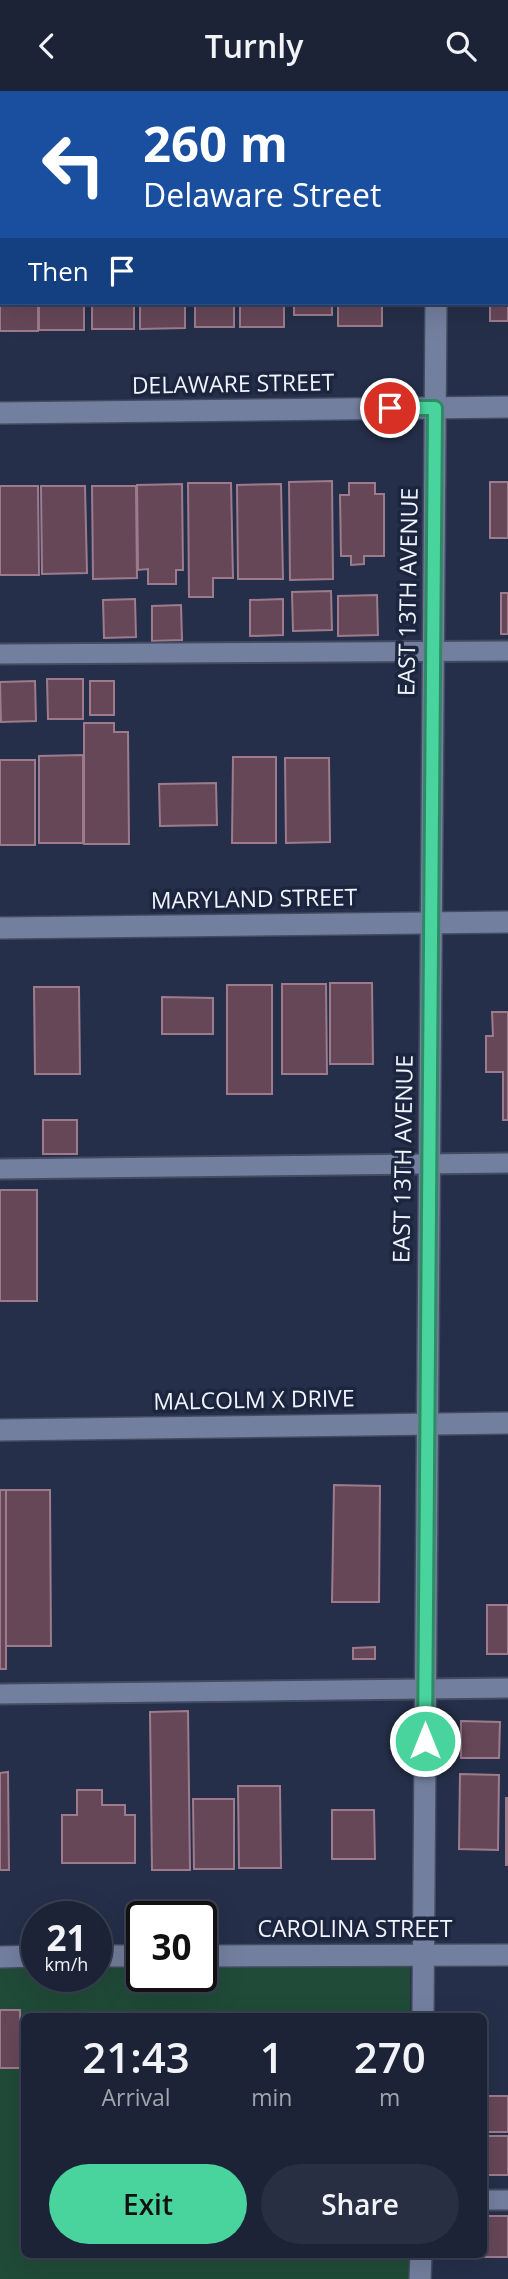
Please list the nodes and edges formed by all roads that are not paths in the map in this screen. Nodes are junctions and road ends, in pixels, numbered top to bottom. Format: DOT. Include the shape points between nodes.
graph roads {
  1 [pos="436,305"];
  2 [pos="508,407"];
  3 [pos="435,408"];
  4 [pos="0,413"];
  5 [pos="508,651"];
  6 [pos="433,652"];
  7 [pos="0,654"];
  8 [pos="508,922"];
  9 [pos="431,923"];
  10 [pos="0,928"];
  11 [pos="430,1163"];
  12 [pos="508,1163"];
  13 [pos="0,1169"];
  14 [pos="508,1423"];
  15 [pos="427,1425"];
  16 [pos="0,1430"];
  17 [pos="508,1688"];
  18 [pos="426,1689"];
  19 [pos="0,1694"];
  20 [pos="423,1955"];
  21 [pos="508,1955"];
  22 [pos="21,1956"];
  23 [pos="217,1956"];
  24 [pos="0,1957"];
  25 [pos="423,2013"];
  26 [pos="487,2200"];
  27 [pos="508,2200"];
  28 [pos="421,2258"];
  29 [pos="420,2279"];
  1 -- 3 [label="street, EAST 13TH AVENUE"];
  2 -- 3 [label="street, DELAWARE STREET"];
  3 -- 4 [label="street, DELAWARE STREET"];
  3 -- 6 [label="street, EAST 13TH AVENUE"];
  5 -- 6 [label="lane"];
  6 -- 7 [label="lane"];
  6 -- 9 [label="street, EAST 13TH AVENUE"];
  8 -- 9 [label="street, MARYLAND STREET"];
  9 -- 10 [label="street, MARYLAND STREET"];
  9 -- 11 [label="street, EAST 13TH AVENUE"];
  11 -- 12 [label="lane"];
  11 -- 13 [label="lane"];
  11 -- 15 [label="street, EAST 13TH AVENUE"];
  14 -- 15 [label="street, MALCOLM X DRIVE"];
  15 -- 16 [label="street, MALCOLM X DRIVE"];
  15 -- 18 [label="street, EAST 13TH AVENUE"];
  17 -- 18 [label="lane"];
  18 -- 19 [label="lane"];
  18 -- 20 [label="street, EAST 13TH AVENUE"];
  20 -- 21 [label="street, CAROLINA STREET"];
  20 -- 23 [label="street, CAROLINA STREET"];
  20 -- 25 [label="street, EAST 13TH AVENUE"];
  22 -- 24 [label="street"];
  26 -- 27 [label="lane"];
  28 -- 29 [label="street"];
}
